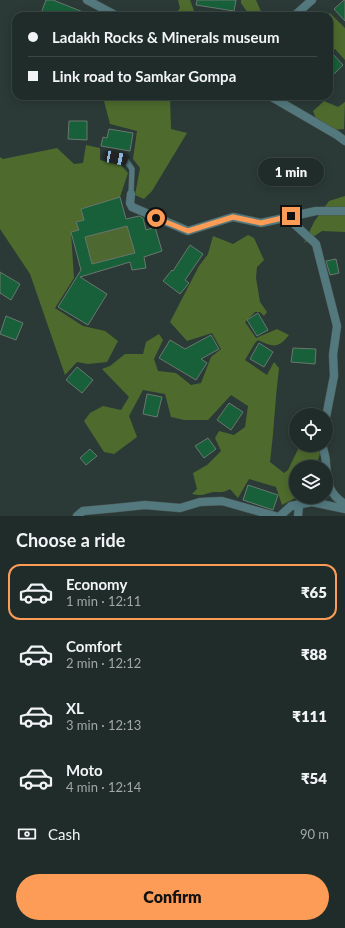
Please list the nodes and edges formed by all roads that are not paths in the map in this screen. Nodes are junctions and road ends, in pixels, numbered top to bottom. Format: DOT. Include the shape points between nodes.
graph roads {
  1 [pos="87,0"];
  2 [pos="312,0"];
  3 [pos="110,12"];
  4 [pos="298,12"];
  5 [pos="277,100"];
  6 [pos="345,141"];
  7 [pos="106,156"];
  8 [pos="131,194"];
  9 [pos="345,211"];
  10 [pos="292,222"];
  11 [pos="328,408"];
  12 [pos="324,452"];
  13 [pos="345,504"];
  14 [pos="298,506"];
  15 [pos="345,509"];
  16 [pos="77,516"];
  17 [pos="275,516"];
  18 [pos="280,516"];
  19 [pos="298,516"];
  1 -- 3 [label="street"];
  2 -- 4 [label="street"];
  5 -- 6 [label="street"];
  7 -- 8 [label="lane" via="125,159 132,169"];
  8 -- 9 [label="street" via="132,207 188,231 233,217 261,223 316,211"];
  10 -- 11 [label="street" via="316,244 336,326 334,376"];
  12 -- 13 [label="street" via="326,482 337,500"];
  14 -- 15 [label="street" via="312,502"];
  14 -- 18 [label="street" via="291,506"];
  14 -- 19 [label="street"];
  16 -- 17 [label="street" via="83,511 145,505 180,508 200,502 222,501"];
}
